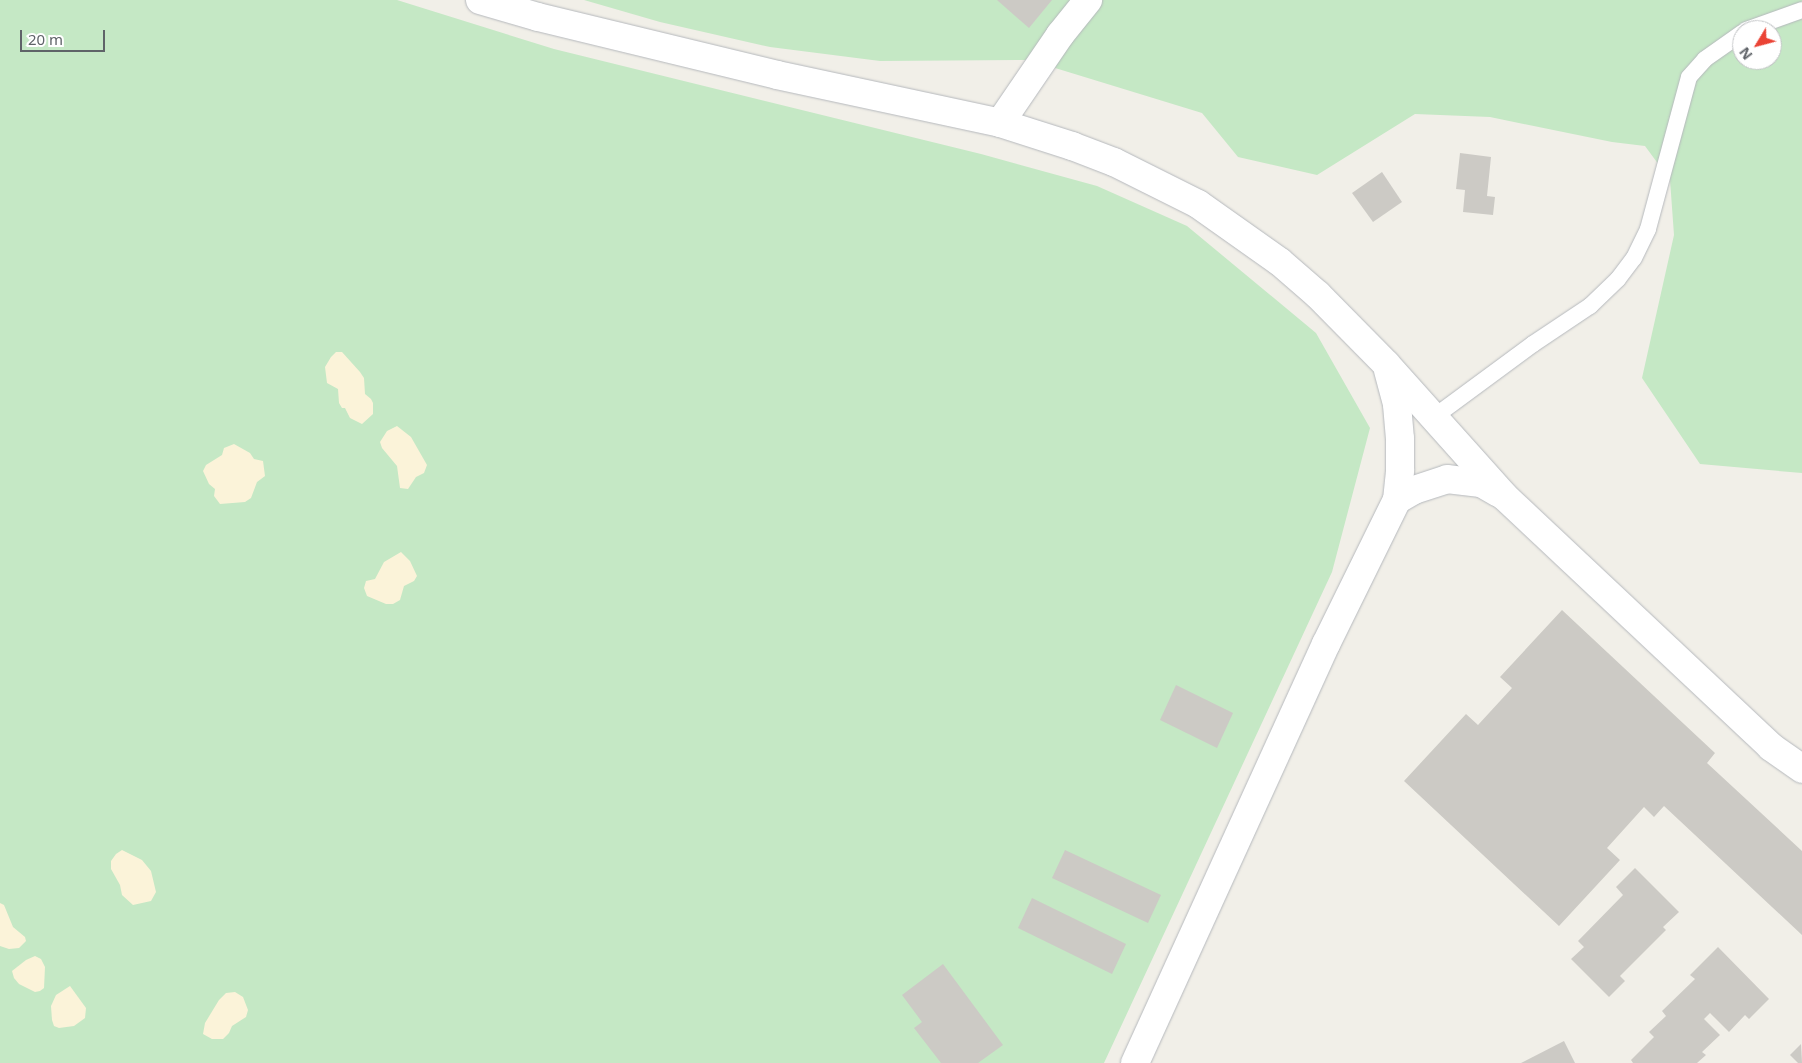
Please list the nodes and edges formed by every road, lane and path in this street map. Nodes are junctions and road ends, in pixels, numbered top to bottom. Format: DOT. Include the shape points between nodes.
graph roads {
  1 [pos="480,0"];
  2 [pos="1088,0"];
  3 [pos="1802,10"];
  4 [pos="1774,20"];
  5 [pos="1732,40"];
  6 [pos="1000,123"];
  7 [pos="1386,364"];
  8 [pos="1434,417"];
  9 [pos="1504,496"];
  10 [pos="1397,500"];
  11 [pos="1802,769"];
  12 [pos="1135,1063"];
  1 -- 6 [label="street" via="777,75"];
  2 -- 6 [label="street"];
  3 -- 4 [label="lane"];
  5 -- 8 [label="lane" via="1704,60 1689,77 1648,229 1634,258 1618,280 1590,306 1532,344"];
  6 -- 7 [label="street" via="1114,162 1198,204 1280,262 1318,295"];
  7 -- 8 [label="street"];
  7 -- 10 [label="street" via="1398,413 1400,470"];
  8 -- 9 [label="street"];
  9 -- 10 [label="street" via="1481,483 1447,479 1414,490"];
  9 -- 11 [label="street" via="1771,747"];
  10 -- 12 [label="street" via="1326,644"];
}
